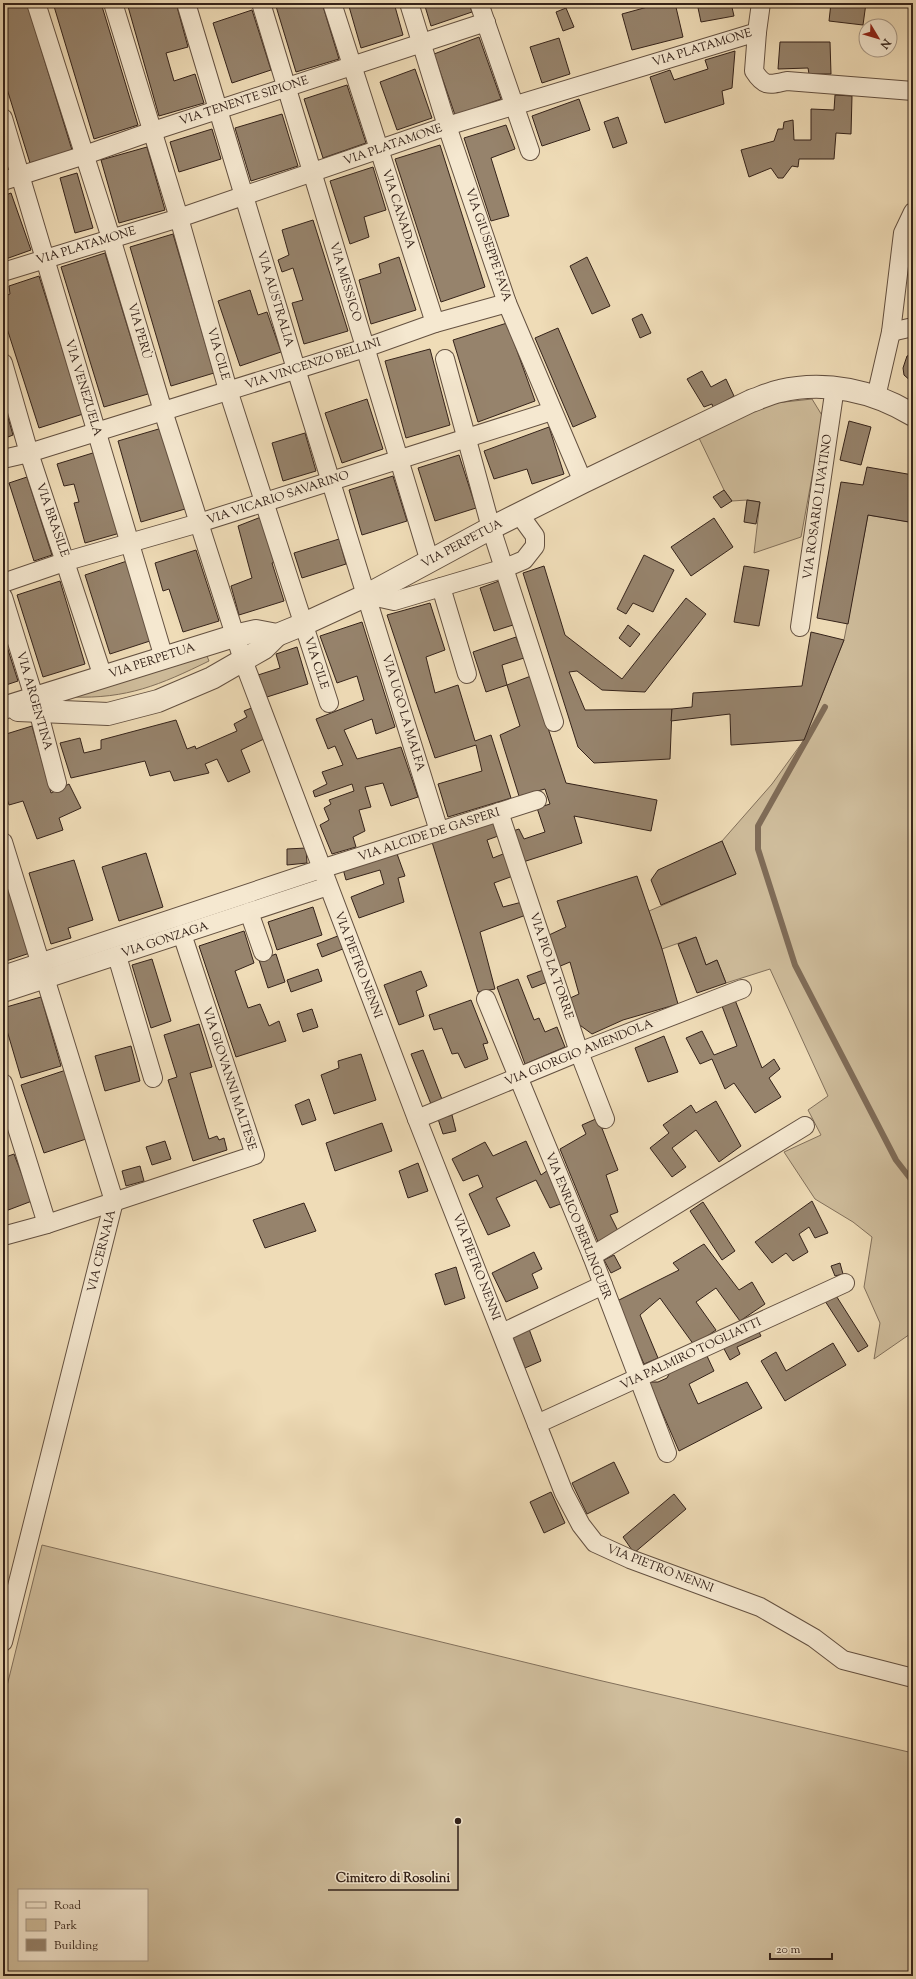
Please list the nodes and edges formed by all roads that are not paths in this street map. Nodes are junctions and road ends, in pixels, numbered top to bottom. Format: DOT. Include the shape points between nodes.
graph roads {
  1 [pos="36,3"];
  2 [pos="113,3"];
  3 [pos="186,3"];
  4 [pos="261,3"];
  5 [pos="332,3"];
  6 [pos="409,3"];
  7 [pos="480,3"];
  8 [pos="761,3"];
  9 [pos="486,22"];
  10 [pos="757,32"];
  11 [pos="421,44"];
  12 [pos="351,65"];
  13 [pos="286,89"];
  14 [pos="913,91"];
  15 [pos="514,105"];
  16 [pos="218,111"];
  17 [pos="3,118"];
  18 [pos="447,126"];
  19 [pos="153,131"];
  20 [pos="380,151"];
  21 [pos="530,151"];
  22 [pos="85,155"];
  23 [pos="313,172"];
  24 [pos="20,175"];
  25 [pos="3,181"];
  26 [pos="244,195"];
  27 [pos="913,212"];
  28 [pos="179,218"];
  29 [pos="111,238"];
  30 [pos="44,260"];
  31 [pos="3,272"];
  32 [pos="508,303"];
  33 [pos="435,323"];
  34 [pos="913,328"];
  35 [pos="891,332"];
  36 [pos="365,348"];
  37 [pos="445,359"];
  38 [pos="3,363"];
  39 [pos="296,369"];
  40 [pos="836,387"];
  41 [pos="228,390"];
  42 [pos="899,404"];
  43 [pos="163,411"];
  44 [pos="552,411"];
  45 [pos="96,432"];
  46 [pos="467,438"];
  47 [pos="29,453"];
  48 [pos="3,459"];
  49 [pos="399,459"];
  50 [pos="330,481"];
  51 [pos="583,482"];
  52 [pos="263,502"];
  53 [pos="519,514"];
  54 [pos="199,523"];
  55 [pos="491,528"];
  56 [pos="129,542"];
  57 [pos="66,561"];
  58 [pos="430,562"];
  59 [pos="505,568"];
  60 [pos="3,583"];
  61 [pos="441,587"];
  62 [pos="367,595"];
  63 [pos="3,597"];
  64 [pos="304,624"];
  65 [pos="800,627"];
  66 [pos="277,635"];
  67 [pos="234,636"];
  68 [pos="164,658"];
  69 [pos="243,660"];
  70 [pos="467,674"];
  71 [pos="104,677"];
  72 [pos="330,703"];
  73 [pos="36,705"];
  74 [pos="3,709"];
  75 [pos="554,722"];
  76 [pos="57,783"];
  77 [pos="537,800"];
  78 [pos="499,812"];
  79 [pos="439,831"];
  80 [pos="3,842"];
  81 [pos="321,869"];
  82 [pos="328,886"];
  83 [pos="249,912"];
  84 [pos="182,934"];
  85 [pos="263,952"];
  86 [pos="117,956"];
  87 [pos="44,971"];
  88 [pos="3,975"];
  89 [pos="742,989"];
  90 [pos="3,993"];
  91 [pos="486,999"];
  92 [pos="579,1052"];
  93 [pos="153,1078"];
  94 [pos="517,1078"];
  95 [pos="3,1083"];
  96 [pos="418,1119"];
  97 [pos="605,1119"];
  98 [pos="805,1126"];
  99 [pos="114,1202"];
  100 [pos="47,1224"];
  101 [pos="3,1236"];
  102 [pos="592,1256"];
  103 [pos="845,1283"];
  104 [pos="603,1285"];
  105 [pos="502,1333"];
  106 [pos="638,1379"];
  107 [pos="537,1424"];
  108 [pos="668,1453"];
  109 [pos="3,1642"];
  110 [pos="913,1678"];
  1 -- 22 [label="street, VIA PERÙ"];
  2 -- 19 [label="street, VIA CILE"];
  3 -- 16 [label="street, VIA AUSTRALIA"];
  4 -- 13 [label="street, VIA MESSICO"];
  5 -- 12 [label="street, VIA CANADA"];
  6 -- 11 [label="street, VIA GIUSEPPE FAVA"];
  7 -- 9 [label="street"];
  8 -- 10 [label="street, VIA PLATAMONE"];
  9 -- 11 [label="street, VIA TENENTE SIPIONE"];
  9 -- 15 [label="street"];
  10 -- 14 [label="street" via="754,71 760,81 770,85 787,81"];
  10 -- 15 [label="street, VIA PLATAMONE"];
  11 -- 12 [label="street, VIA TENENTE SIPIONE"];
  11 -- 18 [label="street, VIA GIUSEPPE FAVA"];
  12 -- 13 [label="street, VIA TENENTE SIPIONE"];
  12 -- 20 [label="street, VIA CANADA"];
  13 -- 16 [label="street, VIA TENENTE SIPIONE"];
  13 -- 23 [label="street, VIA MESSICO"];
  15 -- 18 [label="street, VIA PLATAMONE"];
  15 -- 21 [label="street"];
  16 -- 19 [label="street, VIA TENENTE SIPIONE"];
  16 -- 26 [label="street, VIA AUSTRALIA"];
  17 -- 24 [label="street, VIA VENEZUELA"];
  18 -- 20 [label="street, VIA PLATAMONE"];
  18 -- 32 [label="street, VIA GIUSEPPE FAVA"];
  19 -- 22 [label="street, VIA TENENTE SIPIONE"];
  19 -- 28 [label="street, VIA CILE"];
  20 -- 23 [label="street, VIA PLATAMONE"];
  20 -- 33 [label="street, VIA CANADA"];
  22 -- 24 [label="street, VIA TENENTE SIPIONE"];
  22 -- 29 [label="street, VIA PERÙ"];
  23 -- 26 [label="street, VIA PLATAMONE"];
  23 -- 36 [label="street, VIA MESSICO"];
  24 -- 25 [label="street, VIA TENENTE SIPIONE"];
  24 -- 30 [label="street, VIA VENEZUELA"];
  26 -- 28 [label="street, VIA PLATAMONE"];
  26 -- 39 [label="street, VIA AUSTRALIA"];
  27 -- 35 [label="street" via="903,233"];
  28 -- 29 [label="street, VIA PLATAMONE"];
  28 -- 41 [label="street, VIA CILE"];
  29 -- 30 [label="street, VIA PLATAMONE"];
  29 -- 43 [label="street, VIA PERÙ"];
  30 -- 31 [label="street, VIA PLATAMONE"];
  30 -- 45 [label="street, VIA VENEZUELA"];
  32 -- 33 [label="street, VIA VINCENZO BELLINI"];
  32 -- 44 [label="street, VIA GIUSEPPE FAVA"];
  33 -- 36 [label="street, VIA VINCENZO BELLINI"];
  34 -- 35 [label="street"];
  35 -- 42 [label="street"];
  36 -- 39 [label="street, VIA VINCENZO BELLINI"];
  36 -- 49 [label="street, VIA MESSICO"];
  37 -- 46 [label="street"];
  38 -- 47 [label="street, VIA BRASILE"];
  39 -- 41 [label="street, VIA VINCENZO BELLINI"];
  39 -- 50 [label="street, VIA AUSTRALIA"];
  40 -- 42 [label="street, VIA PERPETUA"];
  40 -- 51 [label="street, VIA PERPETUA" via="805,387 779,391 750,401"];
  40 -- 65 [label="street, VIA ROSARIO LIVATINO"];
  41 -- 43 [label="street, VIA VINCENZO BELLINI"];
  41 -- 52 [label="street, VIA CILE"];
  43 -- 45 [label="street, VIA VINCENZO BELLINI"];
  43 -- 54 [label="street, VIA PERÙ"];
  44 -- 46 [label="street, VIA VICARIO SAVARINO"];
  44 -- 51 [label="street, VIA GIUSEPPE FAVA"];
  45 -- 47 [label="street, VIA VINCENZO BELLINI"];
  45 -- 56 [label="street, VIA VENEZUELA"];
  46 -- 49 [label="street, VIA VICARIO SAVARINO"];
  46 -- 55 [label="street"];
  47 -- 48 [label="street, VIA VINCENZO BELLINI"];
  47 -- 57 [label="street, VIA BRASILE"];
  49 -- 50 [label="street, VIA VICARIO SAVARINO"];
  49 -- 58 [label="street, VIA MESSICO"];
  50 -- 52 [label="street, VIA VICARIO SAVARINO"];
  50 -- 62 [label="street, VIA AUSTRALIA"];
  51 -- 53 [label="street, VIA PERPETUA"];
  52 -- 54 [label="street, VIA VICARIO SAVARINO"];
  52 -- 64 [label="street, VIA CILE"];
  53 -- 55 [label="street, VIA PERPETUA"];
  53 -- 59 [label="street" via="535,536 535,546 524,560"];
  54 -- 56 [label="street, VIA VICARIO SAVARINO"];
  54 -- 67 [label="street, VIA PERÙ"];
  55 -- 58 [label="street, VIA PERPETUA"];
  55 -- 59 [label="street"];
  56 -- 57 [label="street, VIA VICARIO SAVARINO"];
  56 -- 68 [label="street, VIA VENEZUELA"];
  57 -- 60 [label="street, VIA VICARIO SAVARINO"];
  57 -- 71 [label="street, VIA BRASILE"];
  58 -- 62 [label="street, VIA PERPETUA"];
  59 -- 61 [label="street"];
  59 -- 75 [label="street"];
  61 -- 62 [label="street" via="394,601"];
  61 -- 70 [label="street"];
  62 -- 64 [label="street, VIA PERPETUA"];
  62 -- 79 [label="street, VIA UGO LA MALFA"];
  63 -- 73 [label="street, VIA ARGENTINA"];
  64 -- 66 [label="street, VIA PERPETUA"];
  64 -- 72 [label="street, VIA CILE"];
  66 -- 67 [label="street, VIA PERPETUA" via="256,631"];
  66 -- 69 [label="street" via="264,648"];
  67 -- 68 [label="street, VIA PERPETUA"];
  67 -- 69 [label="street, VIA PERÙ"];
  68 -- 71 [label="street, VIA PERPETUA"];
  69 -- 73 [label="street" via="212,678 158,701 108,714"];
  69 -- 81 [label="street, VIA PIETRO NENNI"];
  71 -- 73 [label="street, VIA PERPETUA"];
  73 -- 74 [label="street"];
  73 -- 76 [label="street, VIA ARGENTINA"];
  77 -- 78 [label="street, VIA ALCIDE DE GASPERI"];
  78 -- 79 [label="street, VIA ALCIDE DE GASPERI"];
  78 -- 92 [label="street, VIA PIO LA TORRE"];
  79 -- 81 [label="street, VIA ALCIDE DE GASPERI"];
  80 -- 87 [label="street, VIA CERNAIA"];
  81 -- 82 [label="street, VIA PIETRO NENNI"];
  81 -- 87 [label="street, VIA GONZAGA"];
  82 -- 83 [label="street, VIA GONZAGA"];
  82 -- 96 [label="street, VIA PIETRO NENNI"];
  83 -- 84 [label="street, VIA GONZAGA"];
  83 -- 85 [label="street"];
  84 -- 86 [label="street, VIA GONZAGA"];
  84 -- 99 [label="street, VIA GIOVANNI MALTESE" via="255,1154"];
  86 -- 87 [label="street, VIA GONZAGA"];
  86 -- 93 [label="street"];
  87 -- 88 [label="street, VIA GONZAGA"];
  87 -- 90 [label="street, VIA GONZAGA"];
  87 -- 99 [label="street, VIA CERNAIA"];
  89 -- 92 [label="street, VIA GIORGIO AMENDOLA"];
  91 -- 94 [label="street, VIA ENRICO BERLINGUER"];
  92 -- 94 [label="street, VIA GIORGIO AMENDOLA"];
  92 -- 97 [label="street, VIA PIO LA TORRE"];
  94 -- 96 [label="street, VIA GIORGIO AMENDOLA"];
  94 -- 102 [label="street, VIA ENRICO BERLINGUER"];
  95 -- 100 [label="street"];
  96 -- 105 [label="street, VIA PIETRO NENNI"];
  98 -- 102 [label="street"];
  99 -- 100 [label="street, VIA GIOVANNI MALTESE"];
  99 -- 109 [label="street, VIA CERNAIA"];
  100 -- 101 [label="street, VIA GIOVANNI MALTESE"];
  102 -- 104 [label="street, VIA ENRICO BERLINGUER"];
  103 -- 106 [label="street, VIA PALMIRO TOGLIATTI"];
  104 -- 105 [label="street"];
  104 -- 106 [label="street, VIA ENRICO BERLINGUER"];
  105 -- 107 [label="street, VIA PIETRO NENNI"];
  106 -- 107 [label="street, VIA PALMIRO TOGLIATTI"];
  106 -- 108 [label="street, VIA ENRICO BERLINGUER"];
  107 -- 110 [label="street, VIA PIETRO NENNI" via="564,1493 581,1525 595,1543 760,1607 814,1638 843,1660"];
}
